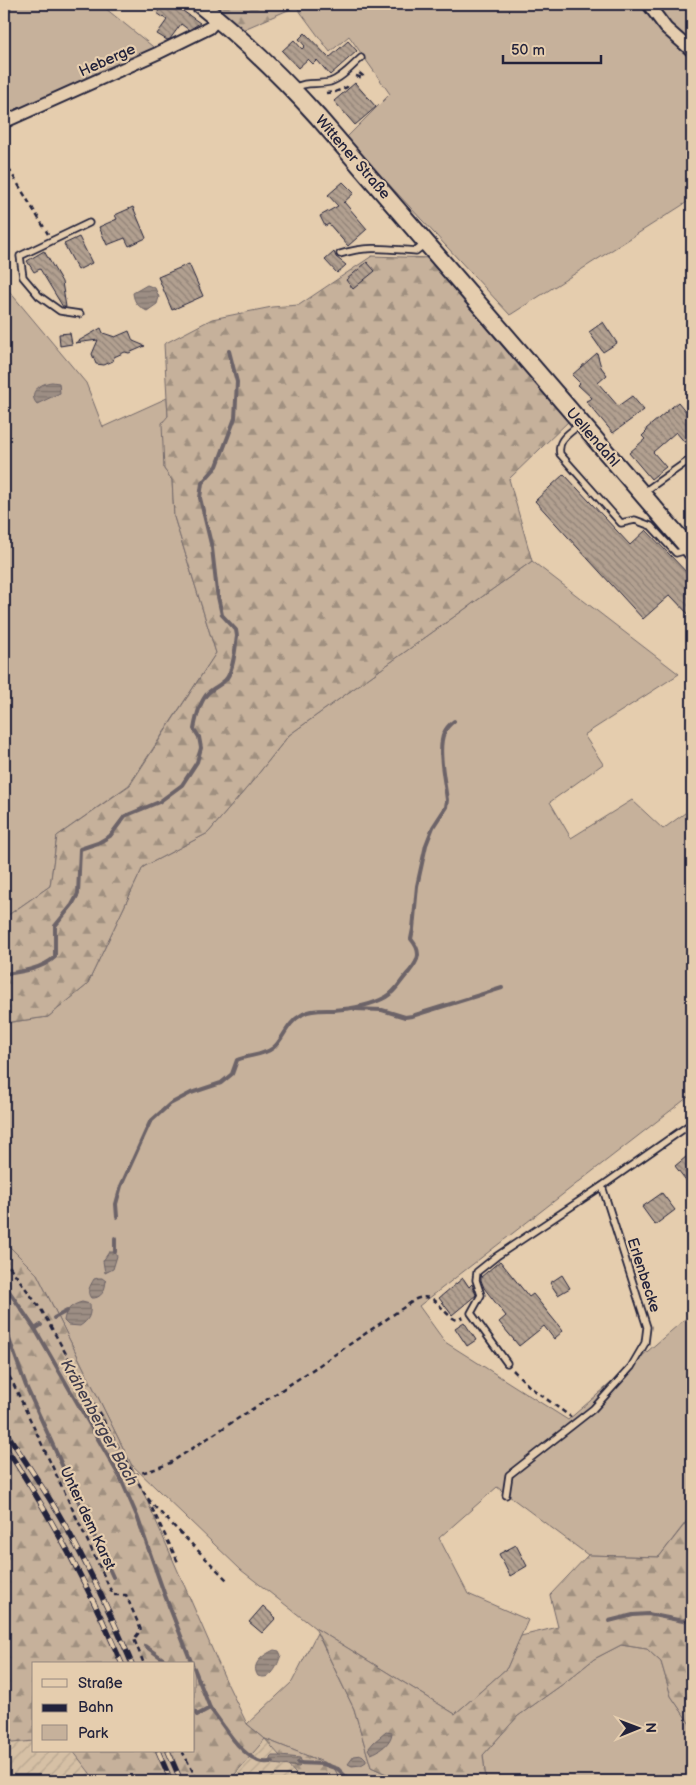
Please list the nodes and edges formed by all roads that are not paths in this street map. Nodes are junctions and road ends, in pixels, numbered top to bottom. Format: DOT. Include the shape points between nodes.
graph roads {
  1 [pos="199,4"];
  2 [pos="648,4"];
  3 [pos="218,18"];
  4 [pos="692,51"];
  5 [pos="361,58"];
  6 [pos="293,89"];
  7 [pos="4,122"];
  8 [pos="89,223"];
  9 [pos="426,242"];
  10 [pos="340,254"];
  11 [pos="80,314"];
  12 [pos="495,322"];
  13 [pos="581,423"];
  14 [pos="692,458"];
  15 [pos="642,493"];
  16 [pos="691,550"];
  17 [pos="692,1123"];
  18 [pos="602,1186"];
  19 [pos="506,1363"];
  20 [pos="506,1495"];
  1 -- 3 [label="main road, Wittener Straße"];
  2 -- 4 [label="street" via="666,28"];
  3 -- 6 [label="main road, Wittener Straße"];
  3 -- 7 [label="street, Heberge" via="208,28 158,54"];
  5 -- 6 [label="lane" via="332,81"];
  6 -- 9 [label="main road, Wittener Straße"];
  8 -- 11 [label="lane" via="20,256 22,276 39,296 60,310"];
  9 -- 10 [label="lane" via="416,251 370,248"];
  9 -- 12 [label="main road, Wittener Straße"];
  12 -- 13 [label="main road, Uellendahl"];
  13 -- 15 [label="main road, Uellendahl"];
  13 -- 16 [label="lane" via="562,439 560,454 621,523 635,520 650,526 676,552"];
  14 -- 15 [label="lane"];
  15 -- 16 [label="main road, Uellendahl"];
  17 -- 18 [label="lane"];
  18 -- 19 [label="lane" via="477,1272 481,1295 471,1313"];
  18 -- 20 [label="lane, Erlenbecke" via="647,1327 645,1343 631,1367 593,1409 509,1474"];
}
